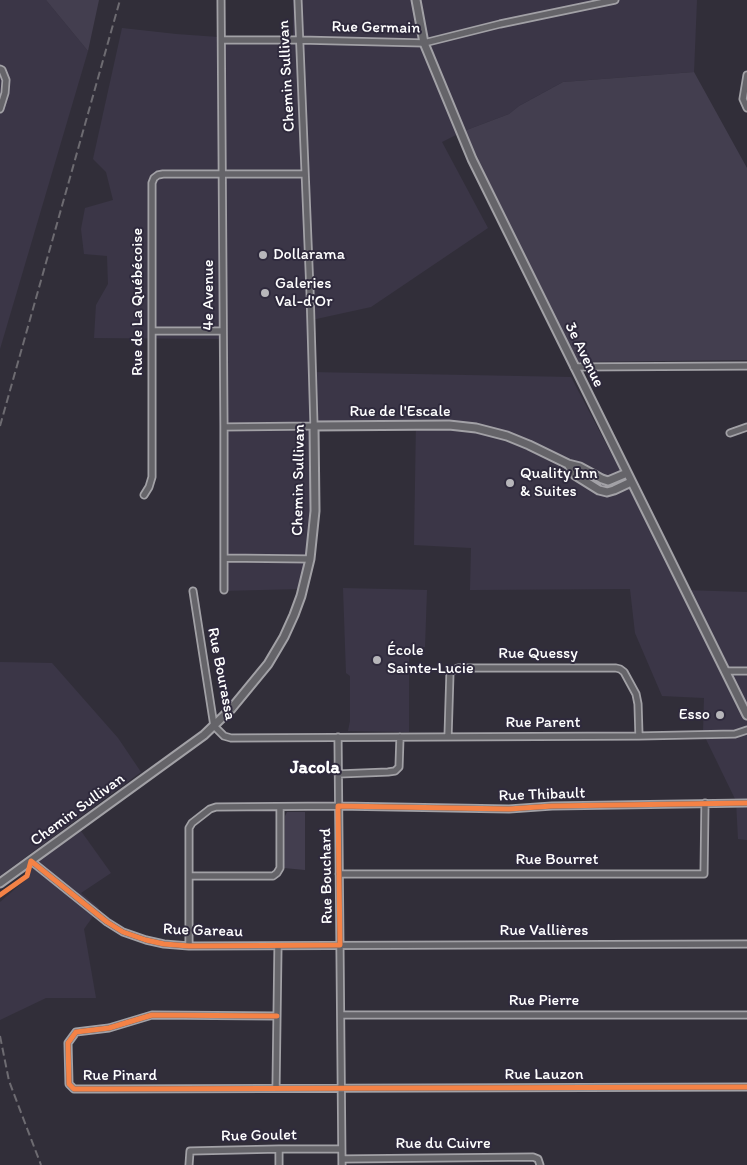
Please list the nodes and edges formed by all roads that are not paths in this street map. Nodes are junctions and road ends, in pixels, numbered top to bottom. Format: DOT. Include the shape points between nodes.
graph roads {
  1 [pos="221,0"];
  2 [pos="298,0"];
  3 [pos="416,0"];
  4 [pos="615,0"];
  5 [pos="222,40"];
  6 [pos="300,40"];
  7 [pos="424,43"];
  8 [pos="0,69"];
  9 [pos="747,75"];
  10 [pos="747,108"];
  11 [pos="0,109"];
  12 [pos="223,174"];
  13 [pos="305,174"];
  14 [pos="152,331"];
  15 [pos="223,331"];
  16 [pos="747,366"];
  17 [pos="574,367"];
  18 [pos="314,426"];
  19 [pos="224,427"];
  20 [pos="747,427"];
  21 [pos="730,433"];
  22 [pos="568,464"];
  23 [pos="627,473"];
  24 [pos="631,482"];
  25 [pos="144,495"];
  26 [pos="224,558"];
  27 [pos="310,559"];
  28 [pos="224,590"];
  29 [pos="193,591"];
  30 [pos="725,671"];
  31 [pos="747,671"];
  32 [pos="747,715"];
  33 [pos="214,726"];
  34 [pos="747,730"];
  35 [pos="640,736"];
  36 [pos="400,737"];
  37 [pos="448,737"];
  38 [pos="338,738"];
  39 [pos="338,774"];
  40 [pos="704,803"];
  41 [pos="747,803"];
  42 [pos="338,806"];
  43 [pos="280,807"];
  44 [pos="31,860"];
  45 [pos="339,874"];
  46 [pos="190,876"];
  47 [pos="0,883"];
  48 [pos="747,944"];
  49 [pos="340,945"];
  50 [pos="189,946"];
  51 [pos="278,946"];
  52 [pos="341,1015"];
  53 [pos="747,1015"];
  54 [pos="277,1016"];
  55 [pos="747,1087"];
  56 [pos="276,1088"];
  57 [pos="341,1088"];
  58 [pos="279,1149"];
  59 [pos="341,1149"];
  60 [pos="342,1162"];
  61 [pos="190,1165"];
  62 [pos="279,1165"];
  63 [pos="540,1165"];
  1 -- 5 [label="street, 4e Avenue"];
  2 -- 6 [label="street, Chemin Sullivan"];
  3 -- 7 [label="main road, 3e Avenue"];
  4 -- 7 [label="street, Rue Germain"];
  5 -- 6 [label="street, Rue Germain"];
  5 -- 12 [label="street, 4e Avenue"];
  6 -- 7 [label="street, Rue Germain"];
  6 -- 13 [label="street, Chemin Sullivan"];
  7 -- 17 [label="main road, 3e Avenue" via="472,159"];
  8 -- 11 [label="street" via="6,80"];
  9 -- 10 [label="street" via="743,99"];
  12 -- 13 [label="street"];
  12 -- 14 [label="street, Rue de La Québécoise" via="164,174 154,178"];
  12 -- 15 [label="street, 4e Avenue"];
  13 -- 18 [label="street, Chemin Sullivan"];
  14 -- 15 [label="street"];
  14 -- 25 [label="street, Rue de La Québécoise" via="152,477"];
  15 -- 19 [label="street, 4e Avenue"];
  16 -- 17 [label="street"];
  17 -- 23 [label="main road, 3e Avenue"];
  18 -- 19 [label="street, Rue de l'Escale"];
  18 -- 22 [label="main road, Rue de l'Escale" via="449,425 476,428 507,436"];
  18 -- 27 [label="main road, Chemin Sullivan" via="315,511"];
  19 -- 26 [label="street, 4e Avenue"];
  20 -- 21 [label="street"];
  22 -- 23 [label="main road, Rue de l'Escale" via="608,481"];
  22 -- 24 [label="main road, Rue de l'Escale" via="575,475 599,490 607,492"];
  23 -- 24 [label="main road, 3e Avenue"];
  24 -- 30 [label="main road, 3e Avenue"];
  26 -- 27 [label="street"];
  26 -- 28 [label="street, 4e Avenue"];
  27 -- 33 [label="main road, Chemin Sullivan" via="301,596 284,637 268,664"];
  29 -- 33 [label="street, Rue Bourassa"];
  30 -- 31 [label="street"];
  30 -- 32 [label="main road, 3e Avenue"];
  33 -- 38 [label="street, Rue Bourassa" via="231,738"];
  33 -- 44 [label="main road, Chemin Sullivan"];
  34 -- 35 [label="street, Rue Parent" via="735,734"];
  35 -- 37 [label="street, Rue Parent"];
  35 -- 37 [label="street, Rue Quessy" via="636,694 620,669 458,668 450,672"];
  36 -- 37 [label="street, Rue Parent"];
  36 -- 38 [label="street, Rue Parent"];
  36 -- 39 [label="street" via="399,767 395,771"];
  38 -- 39 [label="street, Rue Bouchard"];
  39 -- 42 [label="street, Rue Bouchard"];
  40 -- 41 [label="street, Rue Thibault"];
  40 -- 42 [label="street, Rue Thibault" via="509,809"];
  40 -- 45 [label="street, Rue Bourret" via="704,874"];
  42 -- 43 [label="street, Rue Thibault"];
  42 -- 45 [label="street, Rue Bouchard"];
  43 -- 46 [label="street, Rue Thibault" via="210,809 189,828"];
  43 -- 46 [label="street" via="280,868 277,873 273,876"];
  44 -- 47 [label="main road, Chemin Sullivan"];
  44 -- 50 [label="street, Rue Gareau" via="123,932 164,944"];
  45 -- 49 [label="street, Rue Bouchard"];
  46 -- 50 [label="street, Rue Thibault"];
  48 -- 49 [label="street, Rue Vallières"];
  49 -- 51 [label="street, Rue Gareau"];
  49 -- 52 [label="street, Rue Bouchard"];
  50 -- 51 [label="street, Rue Gareau"];
  51 -- 54 [label="street"];
  52 -- 53 [label="street, Rue Pierre"];
  52 -- 57 [label="street, Rue Bouchard"];
  54 -- 56 [label="street"];
  54 -- 56 [label="street, Rue Pinard" via="152,1015 110,1028 76,1032 68,1042 68,1084 74,1088"];
  55 -- 57 [label="street, Rue Lauzon"];
  56 -- 57 [label="street, Rue Pinard"];
  57 -- 59 [label="street, Rue Bouchard"];
  58 -- 59 [label="street, Rue Goulet"];
  58 -- 61 [label="street, Rue Goulet" via="190,1151"];
  58 -- 62 [label="street"];
  59 -- 60 [label="street, Rue Bouchard"];
  60 -- 63 [label="street, Rue du Cuivre" via="533,1158 538,1159"];
}
